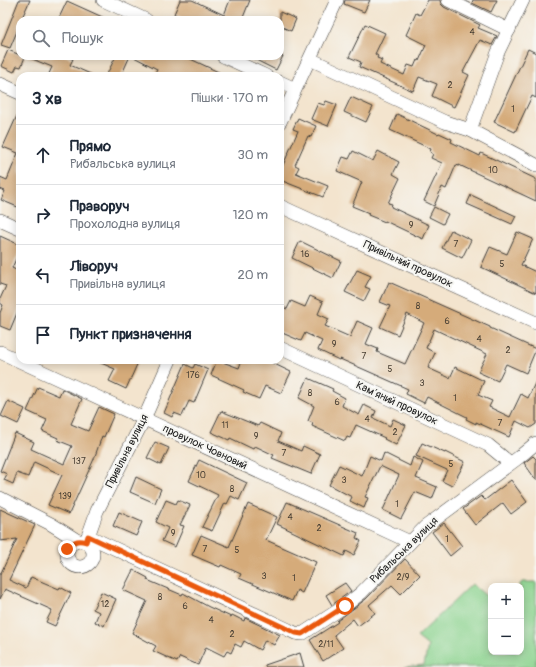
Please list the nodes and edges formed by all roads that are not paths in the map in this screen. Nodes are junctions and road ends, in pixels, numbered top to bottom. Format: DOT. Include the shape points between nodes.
graph roads {
  1 [pos="102,0"];
  2 [pos="337,0"];
  3 [pos="448,0"];
  4 [pos="523,0"];
  5 [pos="137,16"];
  6 [pos="509,30"];
  7 [pos="310,59"];
  8 [pos="232,60"];
  9 [pos="257,72"];
  10 [pos="0,84"];
  11 [pos="284,84"];
  12 [pos="295,90"];
  13 [pos="16,91"];
  14 [pos="284,113"];
  15 [pos="470,130"];
  16 [pos="536,165"];
  17 [pos="284,208"];
  18 [pos="0,220"];
  19 [pos="16,227"];
  20 [pos="536,323"];
  21 [pos="284,350"];
  22 [pos="0,352"];
  23 [pos="16,359"];
  24 [pos="26,364"];
  25 [pos="168,364"];
  26 [pos="144,419"];
  27 [pos="536,443"];
  28 [pos="510,463"];
  29 [pos="0,498"];
  30 [pos="84,540"];
  31 [pos="410,542"];
  1 -- 5 [label="street"];
  2 -- 7 [label="street"];
  3 -- 6 [label="street"];
  4 -- 6 [label="street"];
  6 -- 15 [label="street" via="498,52"];
  7 -- 12 [label="street"];
  7 -- 15 [label="street" via="445,122"];
  8 -- 9 [label="street"];
  10 -- 13 [label="street"];
  11 -- 12 [label="street"];
  12 -- 14 [label="street"];
  15 -- 16 [label="street"];
  17 -- 20 [label="street, Привільний провулок"];
  18 -- 19 [label="street"];
  21 -- 28 [label="street, Камʼяний провулок" via="488,445"];
  22 -- 23 [label="street, провулок Човновий"];
  24 -- 26 [label="street, провулок Човновий"];
  25 -- 26 [label="street, Привільна вулиця"];
  26 -- 30 [label="street, Привільна вулиця"];
  26 -- 31 [label="street, провулок Човновий"];
  27 -- 28 [label="street, Рибальська вулиця"];
  28 -- 31 [label="street, Рибальська вулиця" via="425,527"];
  29 -- 30 [label="street"];
  30 -- 31 [label="street, Рибальська вулиця" via="302,634 361,593"];
}
